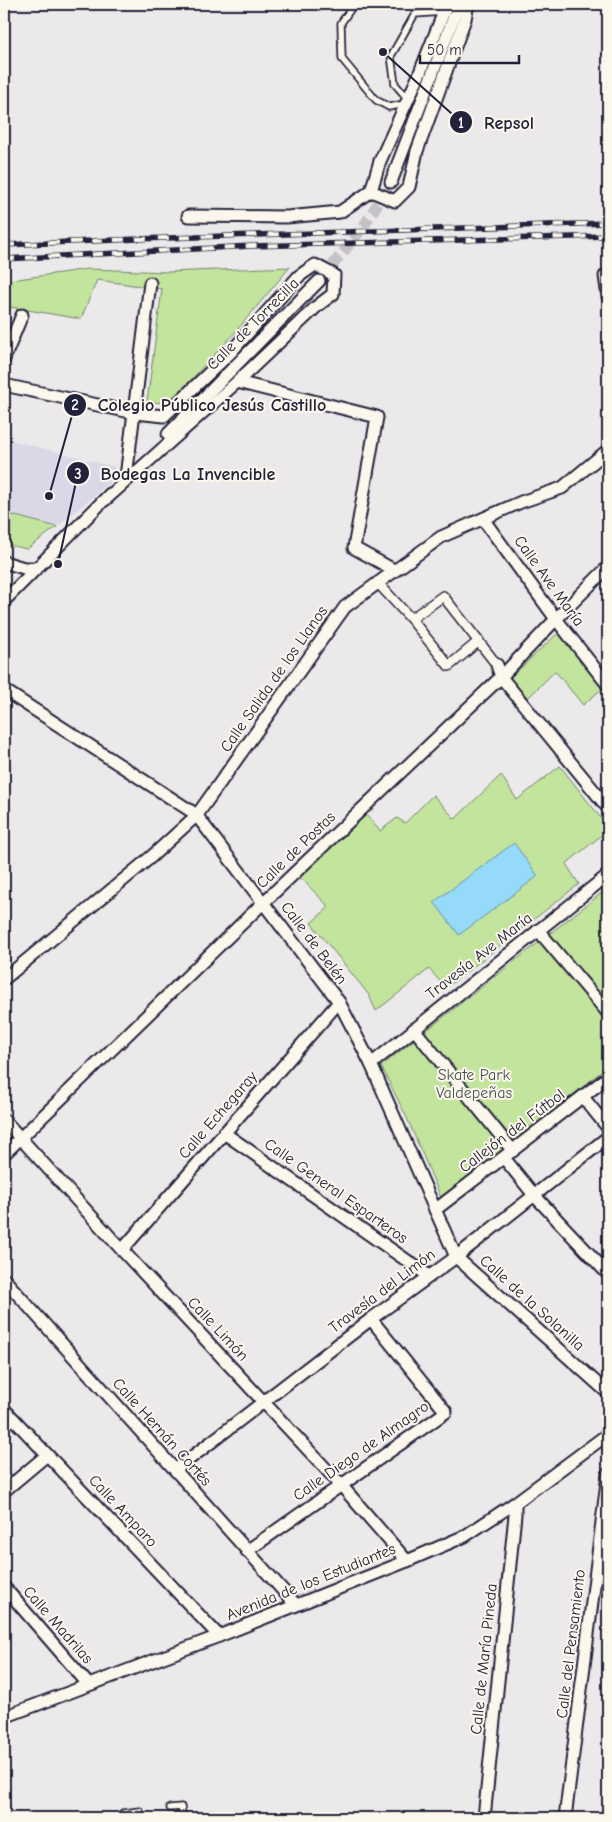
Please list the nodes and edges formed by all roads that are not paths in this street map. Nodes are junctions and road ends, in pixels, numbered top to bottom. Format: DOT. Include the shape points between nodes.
graph roads {
  1 [pos="354,4"];
  2 [pos="459,4"];
  3 [pos="468,4"];
  4 [pos="445,8"];
  5 [pos="407,101"];
  6 [pos="392,182"];
  7 [pos="371,191"];
  8 [pos="188,216"];
  9 [pos="605,276"];
  10 [pos="319,281"];
  11 [pos="150,283"];
  12 [pos="608,297"];
  13 [pos="22,315"];
  14 [pos="4,359"];
  15 [pos="237,382"];
  16 [pos="4,385"];
  17 [pos="135,413"];
  18 [pos="608,450"];
  19 [pos="126,477"];
  20 [pos="105,500"];
  21 [pos="483,519"];
  22 [pos="4,562"];
  23 [pos="608,567"];
  24 [pos="37,568"];
  25 [pos="394,570"];
  26 [pos="377,582"];
  27 [pos="4,601"];
  28 [pos="411,619"];
  29 [pos="556,619"];
  30 [pos="479,641"];
  31 [pos="497,665"];
  32 [pos="501,677"];
  33 [pos="608,685"];
  34 [pos="4,690"];
  35 [pos="608,808"];
  36 [pos="197,815"];
  37 [pos="608,875"];
  38 [pos="263,903"];
  39 [pos="538,930"];
  40 [pos="4,979"];
  41 [pos="339,1002"];
  42 [pos="608,1013"];
  43 [pos="414,1029"];
  44 [pos="371,1064"];
  45 [pos="608,1077"];
  46 [pos="583,1097"];
  47 [pos="4,1120"];
  48 [pos="608,1128"];
  49 [pos="224,1133"];
  50 [pos="608,1137"];
  51 [pos="20,1139"];
  52 [pos="4,1154"];
  53 [pos="509,1154"];
  54 [pos="534,1195"];
  55 [pos="435,1210"];
  56 [pos="122,1250"];
  57 [pos="456,1257"];
  58 [pos="608,1274"];
  59 [pos="429,1276"];
  60 [pos="4,1279"];
  61 [pos="371,1319"];
  62 [pos="608,1393"];
  63 [pos="264,1401"];
  64 [pos="4,1409"];
  65 [pos="608,1434"];
  66 [pos="47,1455"];
  67 [pos="175,1470"];
  68 [pos="608,1474"];
  69 [pos="341,1485"];
  70 [pos="4,1492"];
  71 [pos="515,1503"];
  72 [pos="247,1551"];
  73 [pos="408,1560"];
  74 [pos="4,1587"];
  75 [pos="296,1606"];
  76 [pos="219,1636"];
  77 [pos="88,1684"];
  78 [pos="4,1717"];
  79 [pos="170,1808"];
  80 [pos="140,1811"];
  81 [pos="123,1818"];
  82 [pos="183,1818"];
  83 [pos="484,1818"];
  84 [pos="565,1818"];
  1 -- 5 [label="lane" via="341,23 342,59 376,100 389,107"];
  2 -- 6 [label="street"];
  3 -- 7 [label="street" via="417,151 409,187 394,200"];
  4 -- 5 [label="street"];
  4 -- 5 [label="lane" via="415,14 391,56 395,84"];
  5 -- 7 [label="street" via="380,161"];
  7 -- 8 [label="street" via="340,212 287,217"];
  9 -- 12 [label="street"];
  10 -- 19 [label="street, Calle de Torrecilla"];
  11 -- 17 [label="street"];
  13 -- 14 [label="street"];
  15 -- 17 [label="street" via="333,294 334,275 315,265 299,276 230,353 164,416"];
  15 -- 20 [label="street"];
  15 -- 25 [label="street" via="377,417 354,548"];
  16 -- 17 [label="street"];
  17 -- 19 [label="street"];
  18 -- 21 [label="street, Calle Salida de los Llanos" via="562,488"];
  19 -- 20 [label="street, Calle de Torrecilla"];
  20 -- 24 [label="street, Calle de Torrecilla"];
  21 -- 25 [label="street, Calle Salida de los Llanos" via="441,537"];
  21 -- 29 [label="street, Calle Ave María"];
  22 -- 24 [label="street"];
  23 -- 29 [label="street, Calle de Postas"];
  24 -- 27 [label="street, Calle de Torrecilla"];
  25 -- 26 [label="street, Calle Salida de los Llanos"];
  26 -- 28 [label="street"];
  26 -- 36 [label="street, Calle Salida de los Llanos" via="345,607"];
  28 -- 30 [label="street" via="443,596"];
  28 -- 30 [label="street" via="448,666"];
  29 -- 32 [label="street, Calle de Postas"];
  29 -- 33 [label="street, Calle Ave María"];
  30 -- 31 [label="street"];
  31 -- 32 [label="street"];
  32 -- 35 [label="street"];
  32 -- 38 [label="street, Calle de Postas"];
  34 -- 36 [label="street, Calle de Belén"];
  36 -- 38 [label="street, Calle de Belén"];
  36 -- 40 [label="street, Calle Salida de los Llanos"];
  37 -- 39 [label="street, Travesía Ave María"];
  38 -- 41 [label="street, Calle de Belén"];
  38 -- 51 [label="street, Calle de Postas"];
  39 -- 42 [label="street"];
  39 -- 43 [label="street, Travesía Ave María"];
  41 -- 44 [label="street, Calle de Belén"];
  41 -- 49 [label="street, Calle Echegaray"];
  43 -- 44 [label="street, Travesía Ave María"];
  43 -- 53 [label="street"];
  44 -- 55 [label="street, Calle de Belén"];
  45 -- 46 [label="street, Callejón del Fútbol"];
  46 -- 48 [label="street"];
  46 -- 53 [label="street, Callejón del Fútbol"];
  47 -- 51 [label="street, Calle Limón"];
  49 -- 56 [label="street, Calle Echegaray"];
  49 -- 59 [label="street, Calle General Esparteros"];
  50 -- 54 [label="street, Travesía del Limón"];
  51 -- 52 [label="street, Calle de Postas"];
  51 -- 56 [label="street, Calle Limón"];
  53 -- 54 [label="street"];
  53 -- 55 [label="street, Callejón del Fútbol"];
  54 -- 57 [label="street, Travesía del Limón"];
  54 -- 58 [label="street"];
  55 -- 57 [label="street, Calle de Belén"];
  56 -- 63 [label="street, Calle Limón"];
  57 -- 59 [label="street, Travesía del Limón"];
  57 -- 62 [label="street, Calle de la Solanilla"];
  59 -- 61 [label="street, Travesía del Limón"];
  60 -- 67 [label="street, Calle Hernán Cortés"];
  61 -- 63 [label="street, Travesía del Limón"];
  61 -- 69 [label="street, Calle Diego de Almagro" via="446,1412"];
  63 -- 67 [label="street, Travesía del Limón"];
  63 -- 69 [label="street, Calle Limón"];
  64 -- 66 [label="street, Calle Amparo"];
  65 -- 71 [label="street, Avenida de los Estudiantes"];
  66 -- 70 [label="street"];
  66 -- 76 [label="street, Calle Amparo"];
  67 -- 72 [label="street, Calle Hernán Cortés"];
  68 -- 84 [label="street, Calle del Pensamiento"];
  69 -- 72 [label="street, Calle Diego de Almagro"];
  69 -- 73 [label="street, Calle Limón"];
  71 -- 73 [label="street, Avenida de los Estudiantes" via="465,1536"];
  71 -- 83 [label="street, Calle de María Pineda"];
  72 -- 75 [label="street, Calle Hernán Cortés"];
  73 -- 75 [label="street, Avenida de los Estudiantes"];
  74 -- 77 [label="street, Calle Madrilas"];
  75 -- 76 [label="street, Avenida de los Estudiantes"];
  76 -- 77 [label="street, Avenida de los Estudiantes"];
  77 -- 78 [label="street, Avenida de los Estudiantes"];
  79 -- 82 [label="lane" via="182,1807"];
  80 -- 81 [label="lane" via="123,1813"];
}
